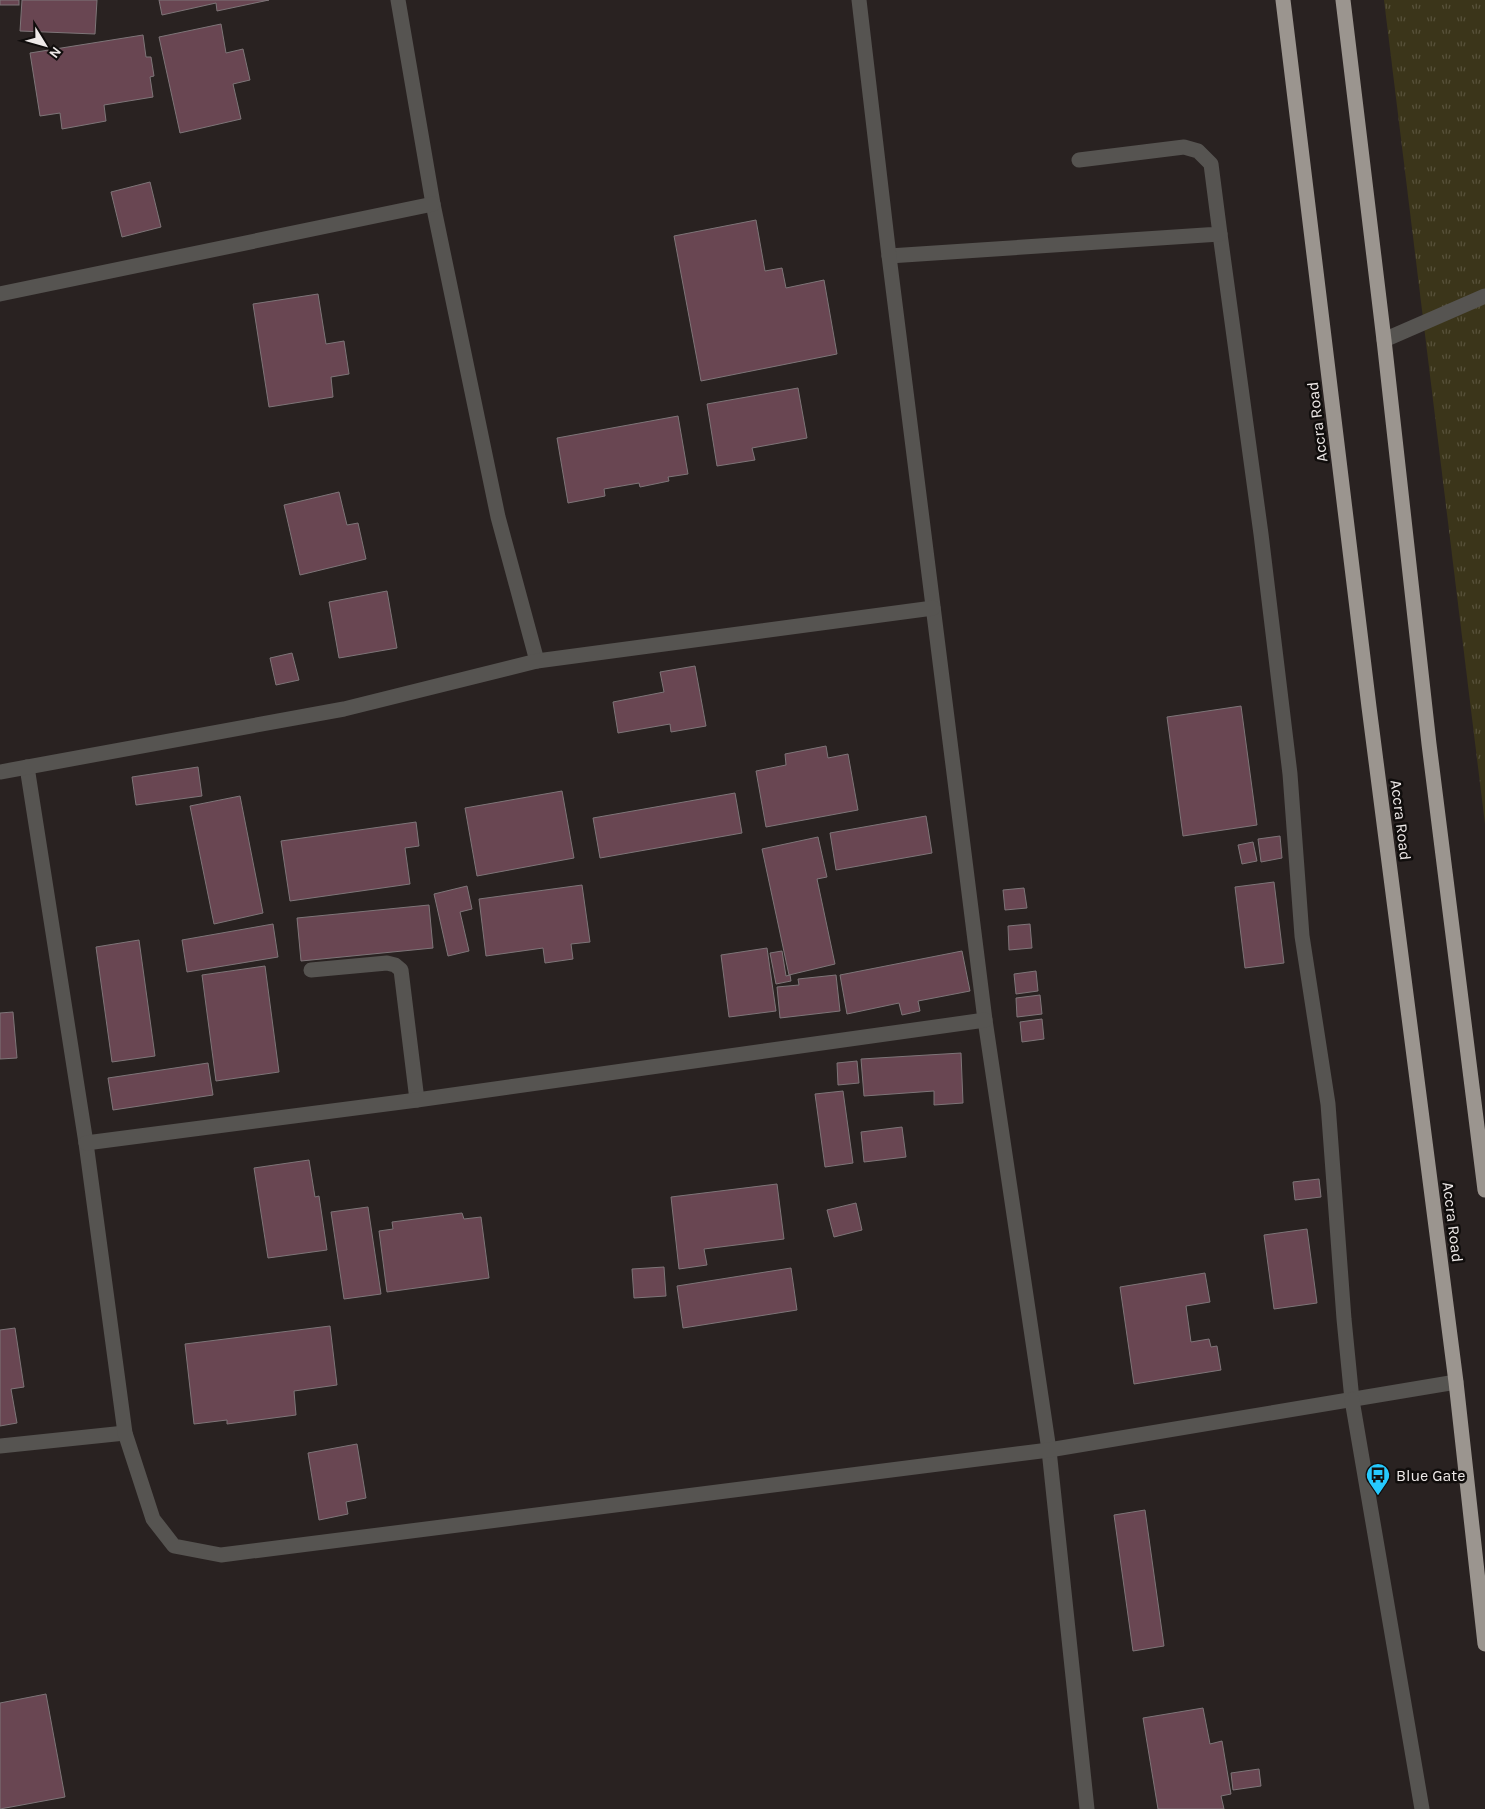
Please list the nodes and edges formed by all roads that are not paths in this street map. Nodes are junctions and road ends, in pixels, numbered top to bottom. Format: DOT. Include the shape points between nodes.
graph roads {
  1 [pos="398,0"];
  2 [pos="859,0"];
  3 [pos="1283,0"];
  4 [pos="1343,0"];
  5 [pos="1079,160"];
  6 [pos="433,204"];
  7 [pos="1220,234"];
  8 [pos="889,256"];
  9 [pos="0,294"];
  10 [pos="1485,296"];
  11 [pos="1384,340"];
  12 [pos="933,608"];
  13 [pos="537,661"];
  14 [pos="27,767"];
  15 [pos="0,772"];
  16 [pos="311,970"];
  17 [pos="985,1020"];
  18 [pos="417,1100"];
  19 [pos="86,1143"];
  20 [pos="1485,1190"];
  21 [pos="1456,1382"];
  22 [pos="1352,1400"];
  23 [pos="125,1433"];
  24 [pos="0,1446"];
  25 [pos="1049,1450"];
  26 [pos="1485,1644"];
  27 [pos="1087,1809"];
  28 [pos="1422,1809"];
  1 -- 6 [label="street"];
  2 -- 8 [label="street"];
  3 -- 21 [label="highway, Accra Road"];
  4 -- 11 [label="highway"];
  5 -- 7 [label="street" via="1184,147 1198,151 1211,164"];
  6 -- 9 [label="street"];
  6 -- 13 [label="street" via="498,517"];
  7 -- 8 [label="street"];
  7 -- 22 [label="street" via="1262,534 1290,774 1302,936 1328,1104"];
  8 -- 12 [label="street"];
  10 -- 11 [label="street"];
  11 -- 20 [label="highway" via="1429,744"];
  12 -- 13 [label="street"];
  12 -- 17 [label="street"];
  13 -- 14 [label="street" via="344,708"];
  14 -- 15 [label="street"];
  14 -- 19 [label="street"];
  16 -- 18 [label="street" via="387,963 401,970"];
  17 -- 18 [label="street"];
  17 -- 25 [label="street"];
  18 -- 19 [label="street"];
  19 -- 23 [label="street"];
  21 -- 22 [label="street"];
  21 -- 26 [label="highway, Accra Road"];
  22 -- 25 [label="street"];
  22 -- 28 [label="street"];
  23 -- 24 [label="street"];
  23 -- 25 [label="street" via="153,1519 174,1546 221,1555"];
  25 -- 27 [label="street"];
}
